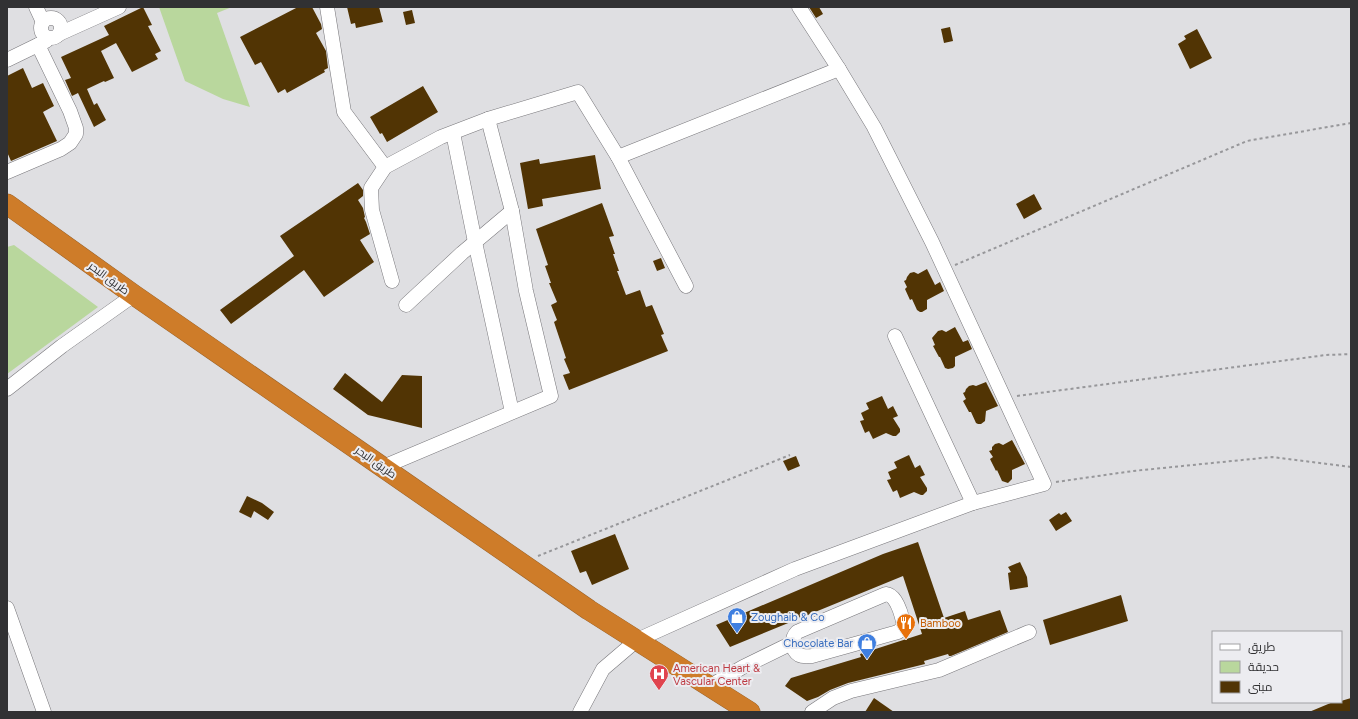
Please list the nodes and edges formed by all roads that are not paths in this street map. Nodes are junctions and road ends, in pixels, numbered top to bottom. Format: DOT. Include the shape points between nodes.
graph roads {
  1 [pos="36,7"];
  2 [pos="119,7"];
  3 [pos="327,7"];
  4 [pos="799,7"];
  5 [pos="48,19"];
  6 [pos="91,20"];
  7 [pos="56,36"];
  8 [pos="38,45"];
  9 [pos="12,57"];
  10 [pos="839,69"];
  11 [pos="488,119"];
  12 [pos="453,133"];
  13 [pos="618,157"];
  14 [pos="385,167"];
  15 [pos="7,172"];
  16 [pos="7,204"];
  17 [pos="512,210"];
  18 [pos="475,242"];
  19 [pos="392,281"];
  20 [pos="686,286"];
  21 [pos="134,295"];
  22 [pos="406,305"];
  23 [pos="895,336"];
  24 [pos="7,389"];
  25 [pos="512,412"];
  26 [pos="383,467"];
  27 [pos="973,503"];
  28 [pos="7,608"];
  29 [pos="1029,632"];
  30 [pos="637,640"];
  31 [pos="792,643"];
  32 [pos="710,686"];
  33 [pos="44,712"];
  34 [pos="580,712"];
  35 [pos="750,712"];
  36 [pos="812,712"];
  1 -- 5 [label="street"];
  2 -- 6 [label="street"];
  3 -- 14 [label="street" via="344,112"];
  4 -- 10 [label="street"];
  5 -- 6 [label="street"];
  5 -- 7 [label="street" via="61,27"];
  5 -- 7 [label="street" via="42,33 45,36"];
  5 -- 9 [label="street"];
  6 -- 7 [label="street"];
  7 -- 8 [label="street"];
  8 -- 9 [label="street"];
  8 -- 15 [label="street" via="70,111 76,134 70,143 61,148"];
  10 -- 13 [label="street"];
  10 -- 27 [label="street" via="874,127 944,269 1044,484"];
  11 -- 12 [label="street"];
  11 -- 13 [label="street" via="578,92"];
  11 -- 17 [label="street"];
  12 -- 14 [label="street"];
  12 -- 18 [label="street"];
  13 -- 20 [label="street"];
  14 -- 19 [label="street" via="371,188 372,210"];
  16 -- 21 [label="highway, طريق البحر"];
  17 -- 18 [label="street"];
  17 -- 25 [label="street" via="526,291 551,396"];
  18 -- 22 [label="street"];
  18 -- 25 [label="street"];
  21 -- 24 [label="street"];
  21 -- 26 [label="highway, طريق البحر"];
  23 -- 27 [label="street"];
  25 -- 26 [label="street"];
  26 -- 30 [label="highway, طريق البحر" via="589,610"];
  27 -- 30 [label="street" via="795,569"];
  28 -- 33 [label="street"];
  29 -- 36 [label="street" via="939,670 832,698"];
  30 -- 32 [label="highway, طريق البحر"];
  30 -- 34 [label="street" via="603,669"];
  31 -- 31 [label="street" via="797,632 886,594 894,598 904,624 898,632 812,656 799,655"];
  31 -- 32 [label="street"];
  32 -- 35 [label="highway, طريق البحر"];
}
